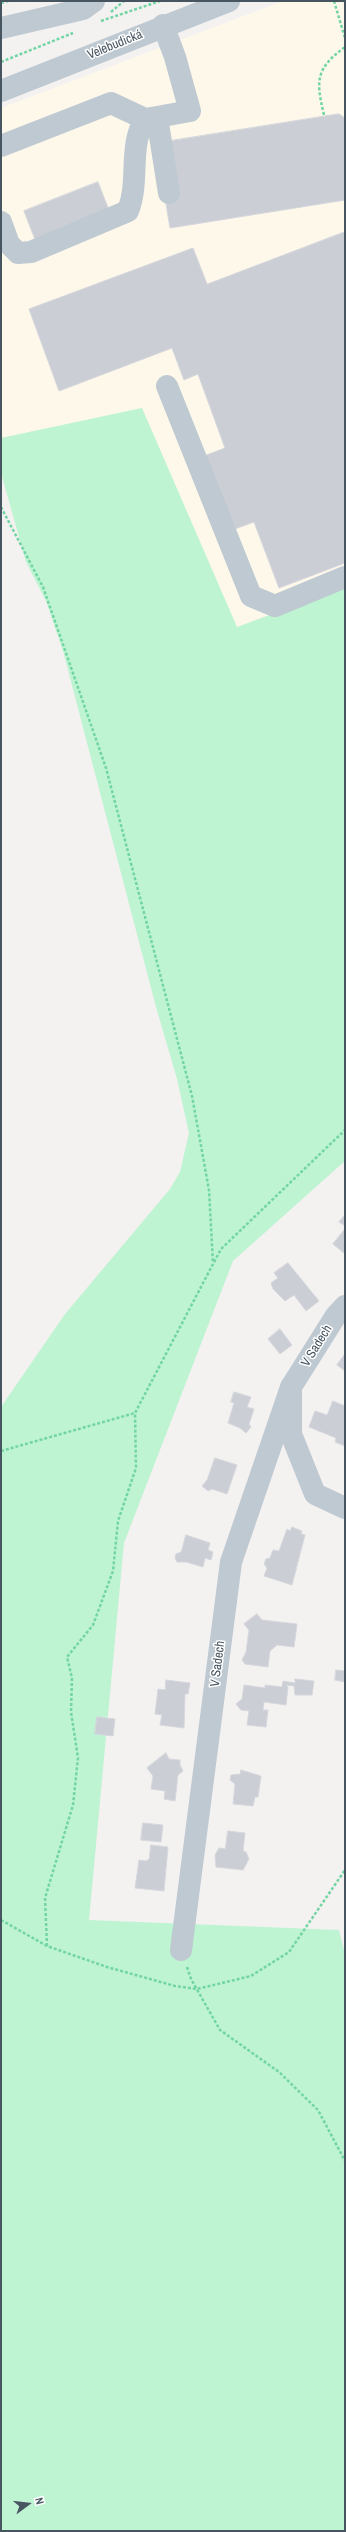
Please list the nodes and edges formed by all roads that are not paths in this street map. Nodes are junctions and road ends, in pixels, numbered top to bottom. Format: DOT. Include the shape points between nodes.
graph roads {
  1 [pos="94,1"];
  2 [pos="229,1"];
  3 [pos="163,26"];
  4 [pos="1,28"];
  5 [pos="1,91"];
  6 [pos="151,118"];
  7 [pos="1,146"];
  8 [pos="169,193"];
  9 [pos="1,222"];
  10 [pos="167,386"];
  11 [pos="345,577"];
  12 [pos="345,1306"];
  13 [pos="290,1387"];
  14 [pos="345,1508"];
  15 [pos="181,1950"];
  1 -- 4 [label="street" via="83,9"];
  2 -- 3 [label="street, Velebudická"];
  3 -- 5 [label="street, Velebudická"];
  3 -- 6 [label="street" via="175,57 190,112"];
  6 -- 7 [label="street" via="111,103"];
  6 -- 8 [label="street"];
  6 -- 9 [label="street" via="136,139 133,198 128,211 31,252 18,253 9,244"];
  10 -- 11 [label="street" via="251,596 274,606"];
  12 -- 13 [label="street, V Sadech" via="335,1316"];
  13 -- 14 [label="street" via="291,1434 315,1494"];
  13 -- 15 [label="street, V Sadech" via="231,1562"];
}
